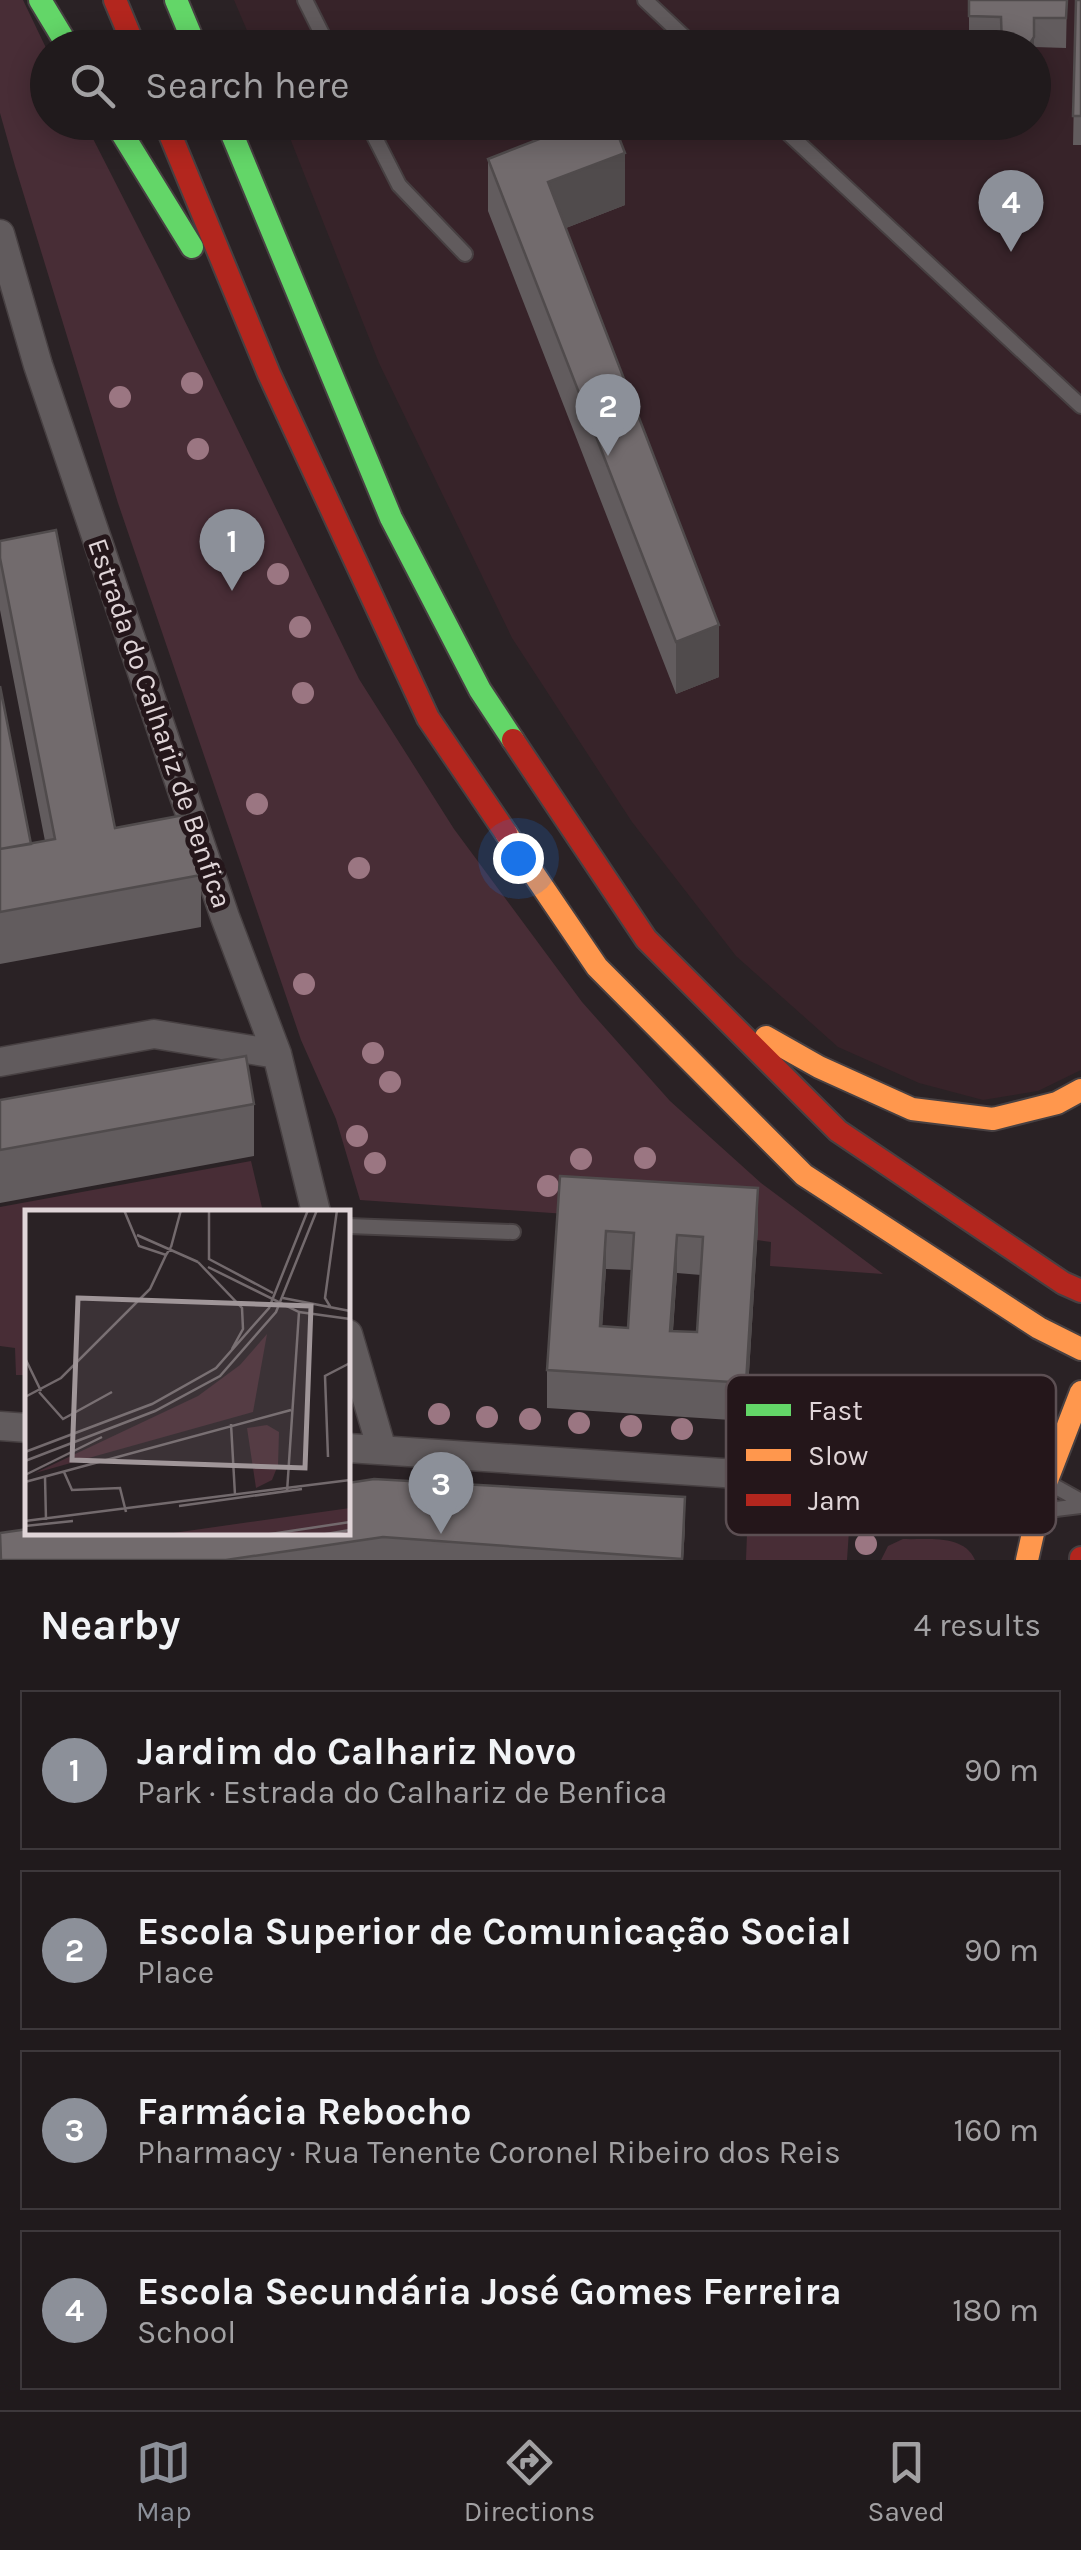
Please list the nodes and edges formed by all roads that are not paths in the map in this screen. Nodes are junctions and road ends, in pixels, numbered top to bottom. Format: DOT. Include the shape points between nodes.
graph roads {
  1 [pos="40,0"];
  2 [pos="115,0"];
  3 [pos="176,0"];
  4 [pos="305,0"];
  5 [pos="645,0"];
  6 [pos="58,30"];
  7 [pos="127,30"];
  8 [pos="188,30"];
  9 [pos="320,30"];
  10 [pos="677,30"];
  11 [pos="126,140"];
  12 [pos="173,140"];
  13 [pos="234,140"];
  14 [pos="376,140"];
  15 [pos="795,140"];
  16 [pos="0,234"];
  17 [pos="465,254"];
  18 [pos="269,374"];
  19 [pos="1081,406"];
  20 [pos="711,1006"];
  21 [pos="278,1054"];
  22 [pos="0,1062"];
  23 [pos="1081,1090"];
  24 [pos="316,1210"];
  25 [pos="350,1226"];
  26 [pos="513,1232"];
  27 [pos="1081,1292"];
  28 [pos="350,1341"];
  29 [pos="1081,1348"];
  30 [pos="1080,1394"];
  31 [pos="0,1426"];
  32 [pos="25,1428"];
  33 [pos="350,1448"];
  34 [pos="382,1450"];
  35 [pos="1056,1450"];
  36 [pos="726,1473"];
  37 [pos="1056,1488"];
  38 [pos="1081,1504"];
  39 [pos="1056,1508"];
  40 [pos="1031,1535"];
  41 [pos="1028,1560"];
  1 -- 6 [label="main road"];
  2 -- 7 [label="main road"];
  3 -- 8 [label="main road"];
  4 -- 9 [label="lane"];
  5 -- 10 [label="lane"];
  11 -- 18 [label="main road"];
  12 -- 18 [label="main road"];
  13 -- 20 [label="main road" via="391,518 480,690 646,940"];
  14 -- 17 [label="lane" via="399,185"];
  15 -- 19 [label="lane"];
  16 -- 21 [label="street, Estrada do Calhariz de Benfica" via="63,439"];
  18 -- 29 [label="main road" via="428,718 597,967 804,1175 1038,1328"];
  20 -- 23 [label="main road" via="819,1067 912,1109 992,1120"];
  20 -- 27 [label="main road" via="838,1131"];
  21 -- 22 [label="street" via="154,1034"];
  21 -- 24 [label="street, Estrada do Calhariz de Benfica"];
  25 -- 26 [label="lane"];
  28 -- 34 [label="street"];
  30 -- 35 [label="main road"];
  31 -- 32 [label="street"];
  33 -- 34 [label="street"];
  34 -- 36 [label="street"];
  37 -- 38 [label="lane"];
  38 -- 39 [label="lane"];
  40 -- 41 [label="main road"];
}
